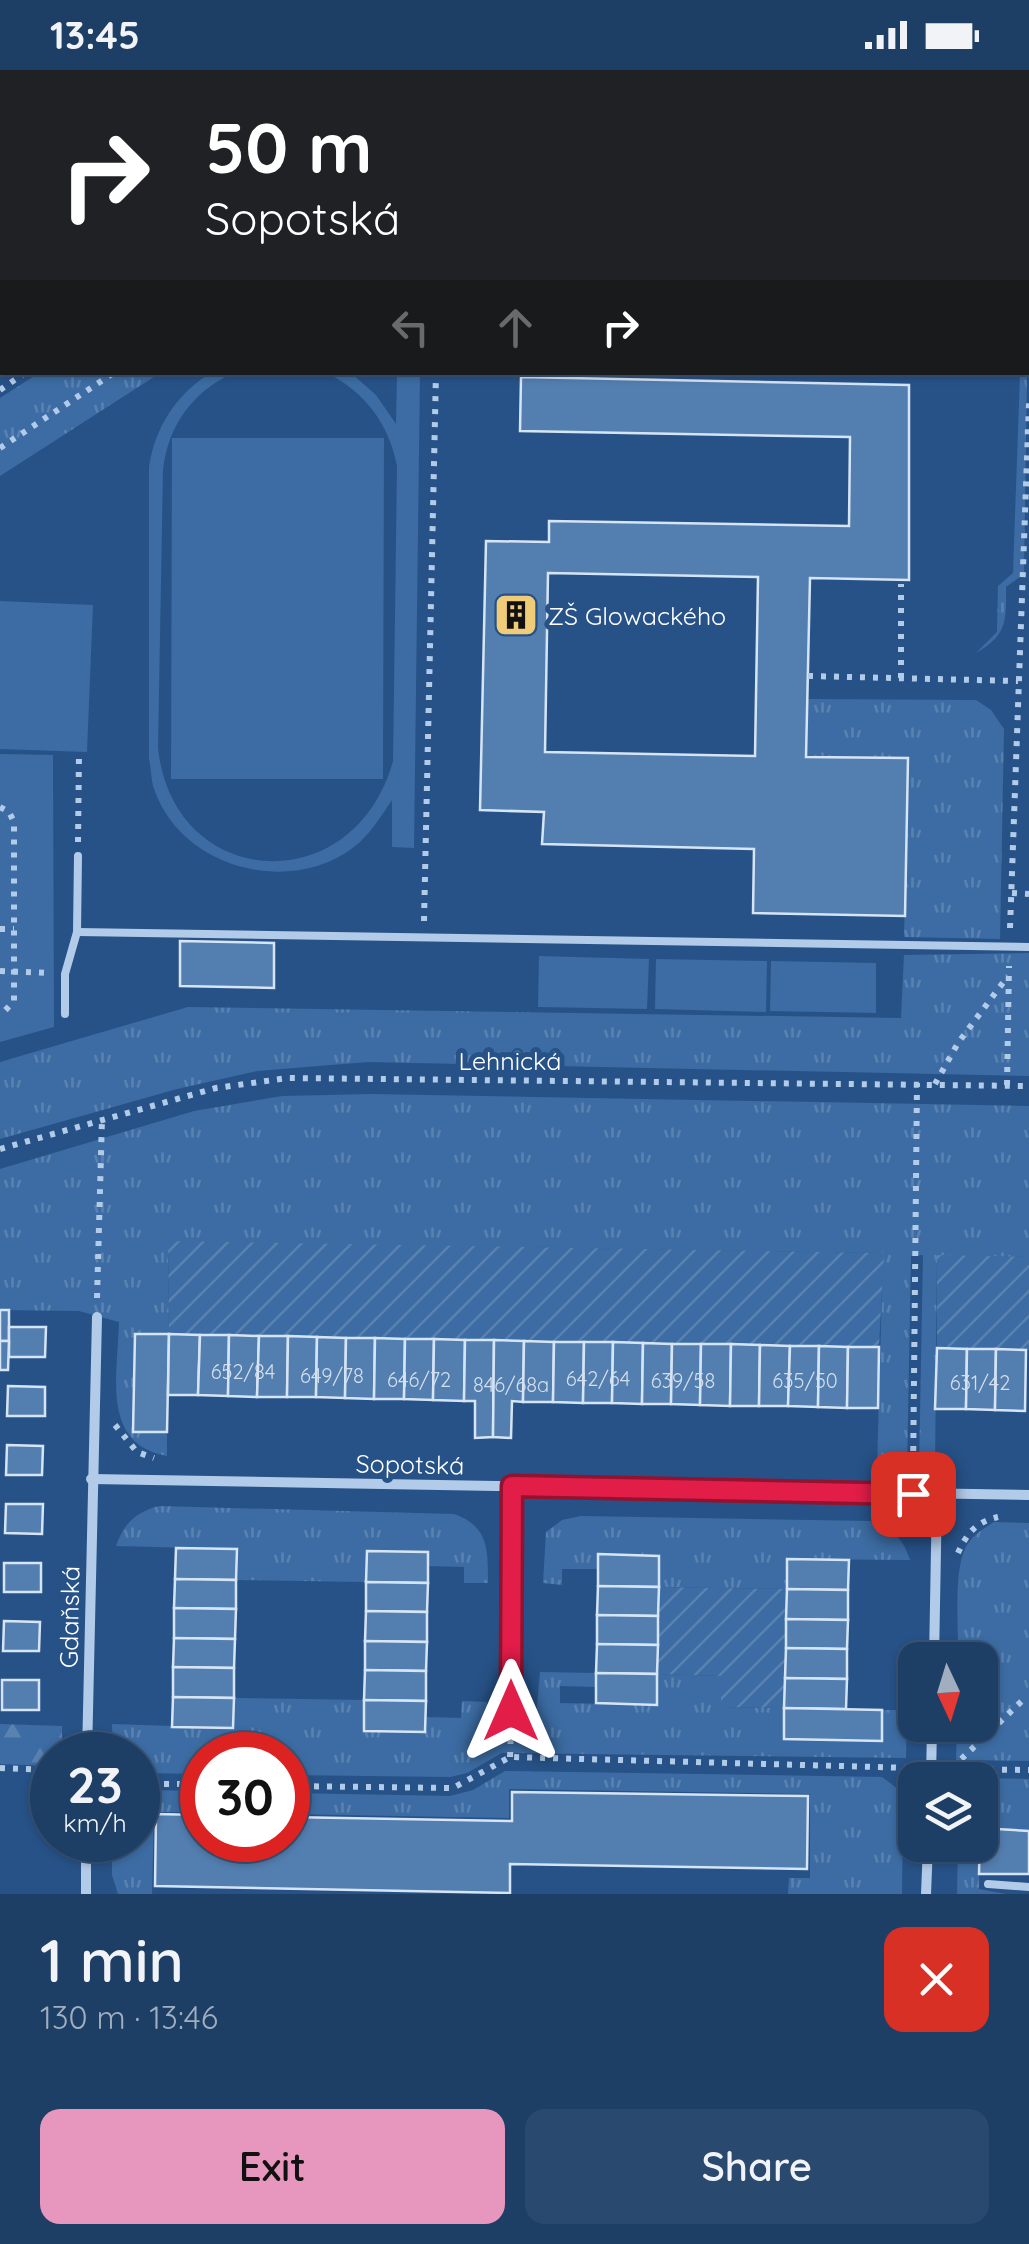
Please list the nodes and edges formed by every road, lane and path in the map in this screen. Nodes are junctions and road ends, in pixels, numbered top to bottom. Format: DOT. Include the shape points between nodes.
graph roads {
  1 [pos="22,375"];
  2 [pos="110,375"];
  3 [pos="436,375"];
  4 [pos="0,390"];
  5 [pos="1029,402"];
  6 [pos="0,448"];
  7 [pos="901,584"];
  8 [pos="808,676"];
  9 [pos="901,678"];
  10 [pos="1018,681"];
  11 [pos="79,753"];
  12 [pos="0,806"];
  13 [pos="78,856"];
  14 [pos="1012,894"];
  15 [pos="1029,894"];
  16 [pos="0,929"];
  17 [pos="14,929"];
  18 [pos="77,932"];
  19 [pos="424,936"];
  20 [pos="1010,947"];
  21 [pos="1029,947"];
  22 [pos="0,971"];
  23 [pos="15,971"];
  24 [pos="65,974"];
  25 [pos="1009,976"];
  26 [pos="65,1014"];
  27 [pos="0,1016"];
  28 [pos="917,1083"];
  29 [pos="935,1084"];
  30 [pos="1007,1085"];
  31 [pos="1029,1086"];
  32 [pos="102,1119"];
  33 [pos="0,1149"];
  34 [pos="97,1317"];
  35 [pos="91,1479"];
  36 [pos="512,1486"];
  37 [pos="913,1494"];
  38 [pos="937,1494"];
  39 [pos="1029,1496"];
  40 [pos="1010,1516"];
  41 [pos="958,1570"];
  42 [pos="934,1642"];
  43 [pos="1026,1698"];
  44 [pos="511,1711"];
  45 [pos="87,1732"];
  46 [pos="958,1762"];
  47 [pos="0,1768"];
  48 [pos="898,1768"];
  49 [pos="30,1769"];
  50 [pos="998,1770"];
  51 [pos="1029,1770"];
  52 [pos="310,1786"];
  53 [pos="86,1862"];
  54 [pos="927,1862"];
  55 [pos="988,1884"];
  56 [pos="1029,1887"];
  57 [pos="86,1894"];
  58 [pos="926,1894"];
  1 -- 4 [label="path"];
  2 -- 6 [label="path"];
  3 -- 19 [label="path"];
  5 -- 10 [label="path"];
  7 -- 9 [label="path"];
  8 -- 9 [label="path"];
  9 -- 10 [label="path"];
  10 -- 14 [label="path"];
  11 -- 13 [label="path"];
  12 -- 17 [label="path" via="14,822"];
  13 -- 18 [label="lane"];
  14 -- 15 [label="path"];
  14 -- 20 [label="path"];
  16 -- 17 [label="path"];
  17 -- 23 [label="path"];
  18 -- 19 [label="lane"];
  18 -- 24 [label="lane"];
  19 -- 20 [label="lane"];
  20 -- 21 [label="lane"];
  20 -- 25 [label="path"];
  22 -- 23 [label="path"];
  23 -- 24 [label="path"];
  23 -- 27 [label="path" via="14,1001"];
  24 -- 26 [label="lane"];
  25 -- 29 [label="path"];
  25 -- 30 [label="path"];
  28 -- 29 [label="path, Lehnická"];
  28 -- 32 [label="path, Lehnická" via="288,1078 216,1088"];
  28 -- 37 [label="path"];
  29 -- 30 [label="path, Lehnická"];
  30 -- 31 [label="path, Lehnická"];
  32 -- 33 [label="path, Lehnická"];
  32 -- 34 [label="path"];
  34 -- 35 [label="street, Gdaňská"];
  35 -- 36 [label="street, Sopotská"];
  35 -- 45 [label="street, Gdaňská"];
  36 -- 37 [label="street, Sopotská"];
  36 -- 44 [label="street"];
  37 -- 38 [label="street, Sopotská"];
  38 -- 39 [label="street, Sopotská"];
  38 -- 42 [label="street"];
  40 -- 41 [label="path" via="983,1520 967,1533"];
  43 -- 46 [label="path"];
  47 -- 49 [label="path"];
  48 -- 52 [label="path" via="510,1758 453,1788"];
  50 -- 51 [label="path"];
  53 -- 57 [label="street"];
  54 -- 58 [label="street"];
  55 -- 56 [label="lane"];
}
